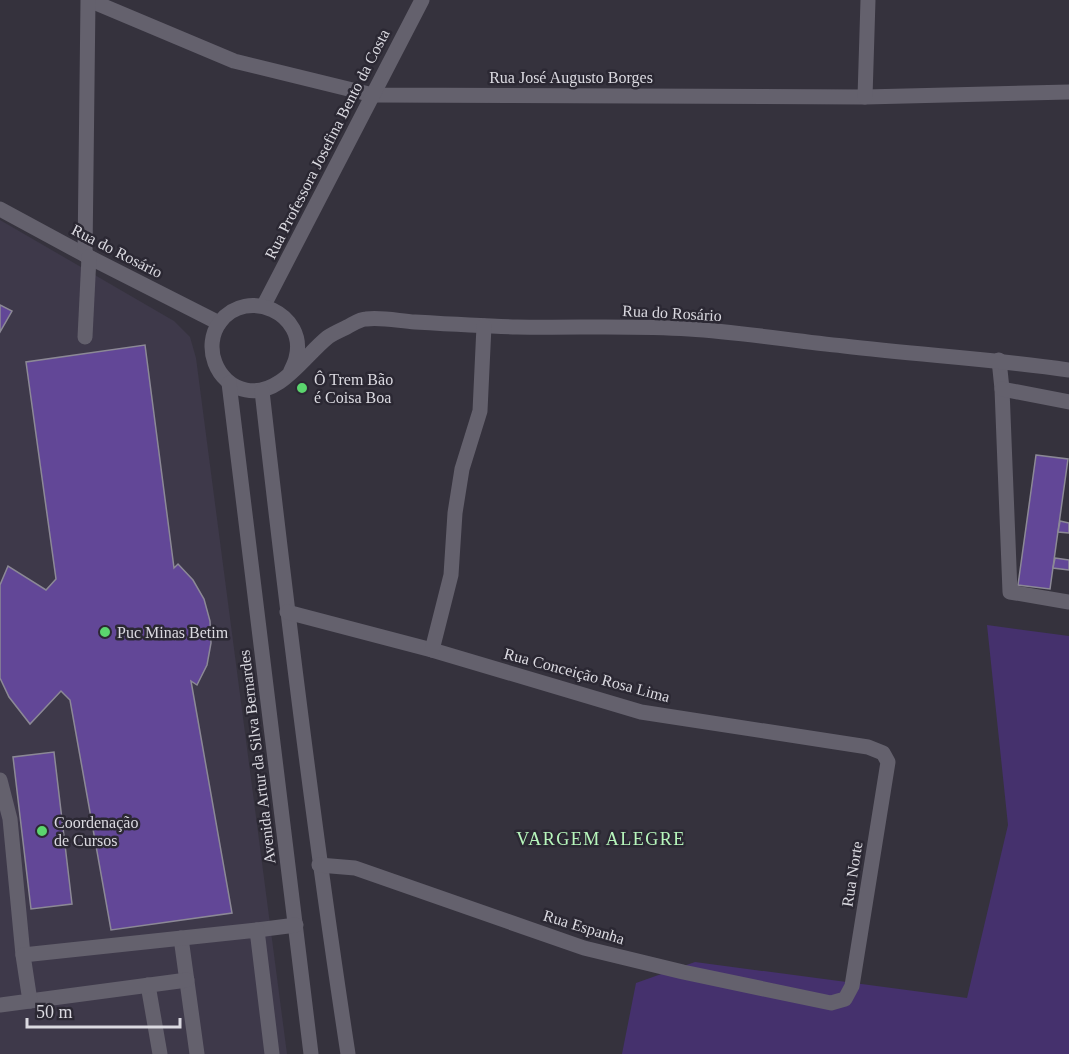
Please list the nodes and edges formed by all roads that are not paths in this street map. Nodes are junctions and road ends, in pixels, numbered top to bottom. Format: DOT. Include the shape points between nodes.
graph roads {
  1 [pos="88,0"];
  2 [pos="422,0"];
  3 [pos="868,0"];
  4 [pos="1069,92"];
  5 [pos="373,94"];
  6 [pos="865,97"];
  7 [pos="0,209"];
  8 [pos="87,256"];
  9 [pos="264,305"];
  10 [pos="219,323"];
  11 [pos="484,326"];
  12 [pos="85,336"];
  13 [pos="999,360"];
  14 [pos="1069,369"];
  15 [pos="290,373"];
  16 [pos="230,383"];
  17 [pos="1002,389"];
  18 [pos="262,391"];
  19 [pos="1069,402"];
  20 [pos="1069,602"];
  21 [pos="287,612"];
  22 [pos="432,650"];
  23 [pos="883,753"];
  24 [pos="0,780"];
  25 [pos="319,865"];
  26 [pos="296,925"];
  27 [pos="257,930"];
  28 [pos="181,938"];
  29 [pos="23,955"];
  30 [pos="187,980"];
  31 [pos="148,986"];
  32 [pos="845,999"];
  33 [pos="30,1001"];
  34 [pos="0,1005"];
  35 [pos="160,1054"];
  36 [pos="197,1054"];
  37 [pos="272,1054"];
  38 [pos="311,1054"];
  39 [pos="348,1054"];
  1 -- 5 [label="street, Rua José Augusto Borges" via="234,61"];
  1 -- 8 [label="street"];
  2 -- 5 [label="street, Rua Professora Josefina Bento da Costa"];
  3 -- 6 [label="street"];
  4 -- 6 [label="street, Rua José Augusto Borges"];
  5 -- 6 [label="street, Rua José Augusto Borges"];
  5 -- 9 [label="street, Rua Professora Josefina Bento da Costa"];
  7 -- 8 [label="street, Rua do Rosário"];
  8 -- 10 [label="street, Rua do Rosário"];
  8 -- 12 [label="street"];
  9 -- 10 [label="street" via="247,305 232,311"];
  9 -- 15 [label="street" via="280,312 297,340 297,357"];
  10 -- 16 [label="street" via="212,338 212,355 218,371"];
  11 -- 13 [label="street, Rua do Rosário" via="689,329"];
  11 -- 15 [label="street, Rua do Rosário" via="364,318 330,336"];
  11 -- 22 [label="street" via="480,411 462,469 454,513 451,576"];
  13 -- 14 [label="street, Rua do Rosário"];
  13 -- 17 [label="street"];
  15 -- 18 [label="street"];
  16 -- 18 [label="street" via="245,390"];
  16 -- 26 [label="street, Avenida Artur da Silva Bernardes"];
  17 -- 19 [label="street"];
  17 -- 20 [label="street" via="1010,592"];
  18 -- 21 [label="street"];
  21 -- 22 [label="street, Rua Conceição Rosa Lima"];
  21 -- 25 [label="street"];
  22 -- 23 [label="street, Rua Conceição Rosa Lima" via="641,712 868,747"];
  23 -- 32 [label="street, Rua Norte" via="888,762 852,986"];
  24 -- 29 [label="street" via="10,819"];
  25 -- 32 [label="street, Rua Espanha" via="356,868 584,948 831,1003"];
  25 -- 39 [label="street"];
  26 -- 27 [label="street"];
  26 -- 38 [label="street, Avenida Artur da Silva Bernardes"];
  27 -- 28 [label="street"];
  27 -- 37 [label="street"];
  28 -- 29 [label="street"];
  28 -- 30 [label="street"];
  29 -- 33 [label="street"];
  30 -- 31 [label="street"];
  30 -- 36 [label="street"];
  31 -- 33 [label="street"];
  31 -- 35 [label="street"];
  33 -- 34 [label="street"];
}
